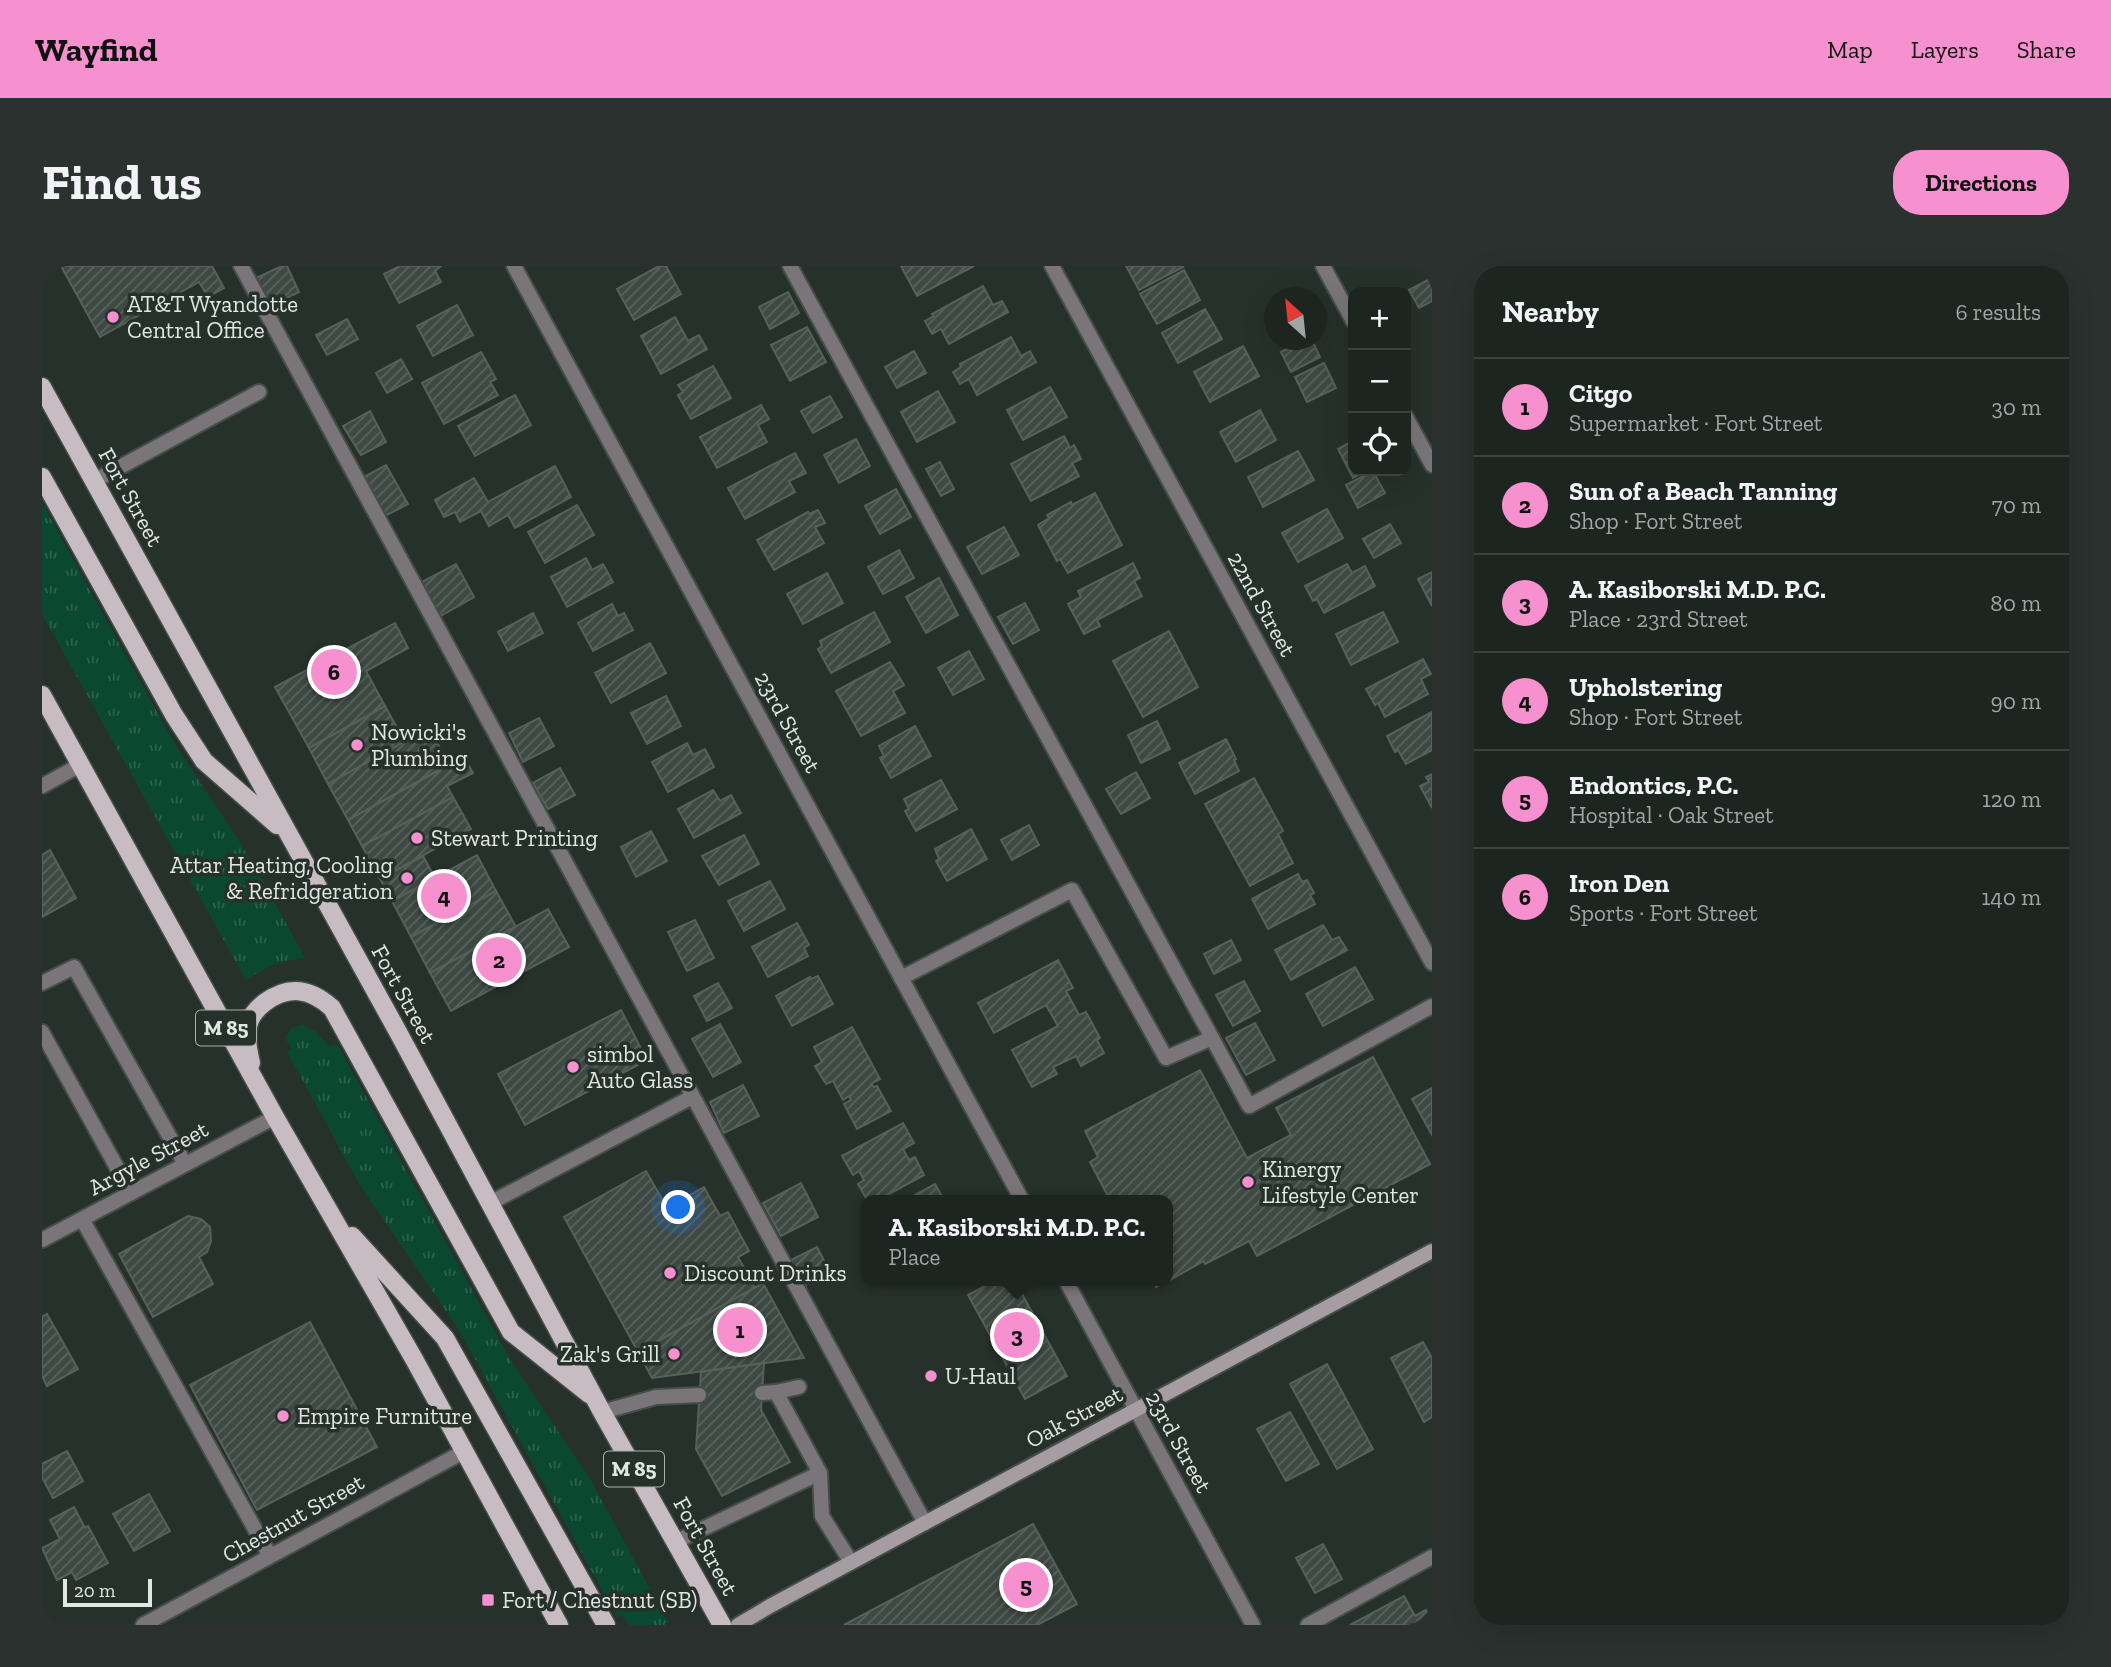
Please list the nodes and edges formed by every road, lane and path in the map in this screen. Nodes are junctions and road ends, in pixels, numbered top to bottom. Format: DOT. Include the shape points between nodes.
graph roads {
  1 [pos="241,266"];
  2 [pos="513,266"];
  3 [pos="790,266"];
  4 [pos="1052,266"];
  5 [pos="1323,266"];
  6 [pos="1348,312"];
  7 [pos="42,387"];
  8 [pos="259,393"];
  9 [pos="1411,426"];
  10 [pos="1432,464"];
  11 [pos="42,477"];
  12 [pos="94,481"];
  13 [pos="42,695"];
  14 [pos="80,765"];
  15 [pos="42,786"];
  16 [pos="288,834"];
  17 [pos="1432,963"];
  18 [pos="901,978"];
  19 [pos="42,983"];
  20 [pos="1432,1006"];
  21 [pos="42,1032"];
  22 [pos="1212,1038"];
  23 [pos="253,1077"];
  24 [pos="692,1097"];
  25 [pos="275,1117"];
  26 [pos="185,1164"];
  27 [pos="131,1193"];
  28 [pos="1019,1195"];
  29 [pos="490,1203"];
  30 [pos="330,1213"];
  31 [pos="82,1219"];
  32 [pos="42,1240"];
  33 [pos="1432,1251"];
  34 [pos="1069,1286"];
  35 [pos="799,1387"];
  36 [pos="699,1395"];
  37 [pos="598,1405"];
  38 [pos="1136,1409"];
  39 [pos="465,1451"];
  40 [pos="820,1473"];
  41 [pos="925,1523"];
  42 [pos="675,1542"];
  43 [pos="270,1556"];
  44 [pos="1432,1557"];
  45 [pos="851,1562"];
  46 [pos="143,1625"];
  47 [pos="559,1625"];
  48 [pos="606,1625"];
  49 [pos="722,1625"];
  50 [pos="738,1625"];
  51 [pos="1253,1625"];
  52 [pos="1308,1625"];
  1 -- 24 [label="street"];
  2 -- 18 [label="street, 23rd Street"];
  3 -- 22 [label="street"];
  4 -- 17 [label="street, 22nd Street"];
  5 -- 6 [label="street"];
  7 -- 12 [label="main road, Fort Street / M 85"];
  8 -- 12 [label="street"];
  9 -- 10 [label="street"];
  11 -- 16 [label="main road" via="204,761"];
  12 -- 16 [label="main road, Fort Street / M 85"];
  13 -- 14 [label="main road, M 85"];
  14 -- 15 [label="street"];
  14 -- 23 [label="main road, M 85"];
  16 -- 29 [label="main road, Fort Street / M 85"];
  18 -- 22 [label="street" via="1072,890 1166,1058"];
  18 -- 28 [label="street, 23rd Street"];
  19 -- 26 [label="street" via="74,967"];
  20 -- 22 [label="street" via="1249,1106"];
  21 -- 27 [label="street"];
  23 -- 25 [label="main road, M 85"];
  23 -- 37 [label="main road" via="247,1031 259,1007 293,990 309,992 332,1008 510,1332"];
  24 -- 29 [label="street"];
  24 -- 41 [label="street"];
  25 -- 26 [label="street, Argyle Street"];
  25 -- 30 [label="main road, M 85"];
  26 -- 27 [label="street, Argyle Street"];
  27 -- 31 [label="street, Argyle Street"];
  29 -- 37 [label="main road, Fort Street / M 85"];
  30 -- 39 [label="main road, M 85"];
  30 -- 48 [label="main road" via="445,1338"];
  31 -- 32 [label="street, Argyle Street"];
  31 -- 43 [label="street"];
  33 -- 38 [label="street, Oak Street"];
  34 -- 38 [label="street, 23rd Street"];
  35 -- 40 [label="street" via="769,1392"];
  36 -- 37 [label="street"];
  37 -- 42 [label="main road, Fort Street / M 85"];
  38 -- 41 [label="street, Oak Street"];
  38 -- 51 [label="street, 23rd Street"];
  39 -- 43 [label="street, Chestnut Street"];
  39 -- 47 [label="main road, M 85"];
  40 -- 42 [label="street"];
  40 -- 45 [label="street" via="822,1516"];
  41 -- 45 [label="street, Oak Street"];
  42 -- 49 [label="main road, Fort Street / M 85"];
  43 -- 46 [label="street, Chestnut Street"];
  44 -- 52 [label="street"];
  45 -- 50 [label="street, Oak Street"];
}
